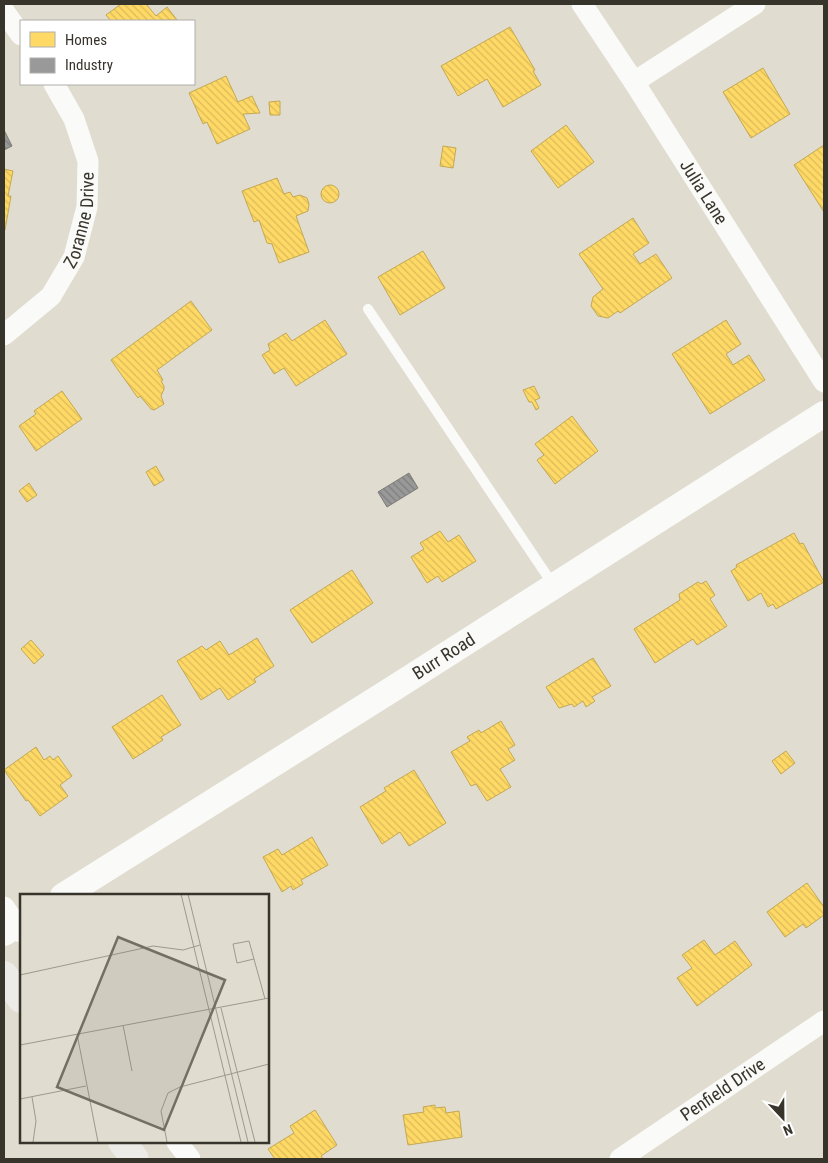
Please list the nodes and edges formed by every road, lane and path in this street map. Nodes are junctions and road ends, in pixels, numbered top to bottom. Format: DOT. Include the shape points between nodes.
graph roads {
  1 [pos="582,4"];
  2 [pos="755,4"];
  3 [pos="4,11"];
  4 [pos="20,35"];
  5 [pos="634,82"];
  6 [pos="55,85"];
  7 [pos="368,309"];
  8 [pos="4,335"];
  9 [pos="824,382"];
  10 [pos="824,414"];
  11 [pos="554,586"];
  12 [pos="65,894"];
  13 [pos="4,975"];
  14 [pos="20,998"];
  15 [pos="824,1021"];
  16 [pos="123,1143"];
  17 [pos="178,1143"];
  18 [pos="135,1159"];
  19 [pos="190,1159"];
  20 [pos="620,1159"];
  1 -- 5 [label="street, Julia Lane"];
  2 -- 5 [label="street"];
  3 -- 4 [label="street"];
  5 -- 9 [label="street, Julia Lane"];
  6 -- 8 [label="street, Zoranne Drive" via="74,119 88,161 87,208 74,256 50,296"];
  7 -- 11 [label="lane"];
  10 -- 11 [label="street, Burr Road"];
  11 -- 12 [label="street, Burr Road"];
  13 -- 14 [label="main road"];
  15 -- 20 [label="street, Penfield Drive"];
  16 -- 18 [label="main road"];
  17 -- 19 [label="street"];
}
